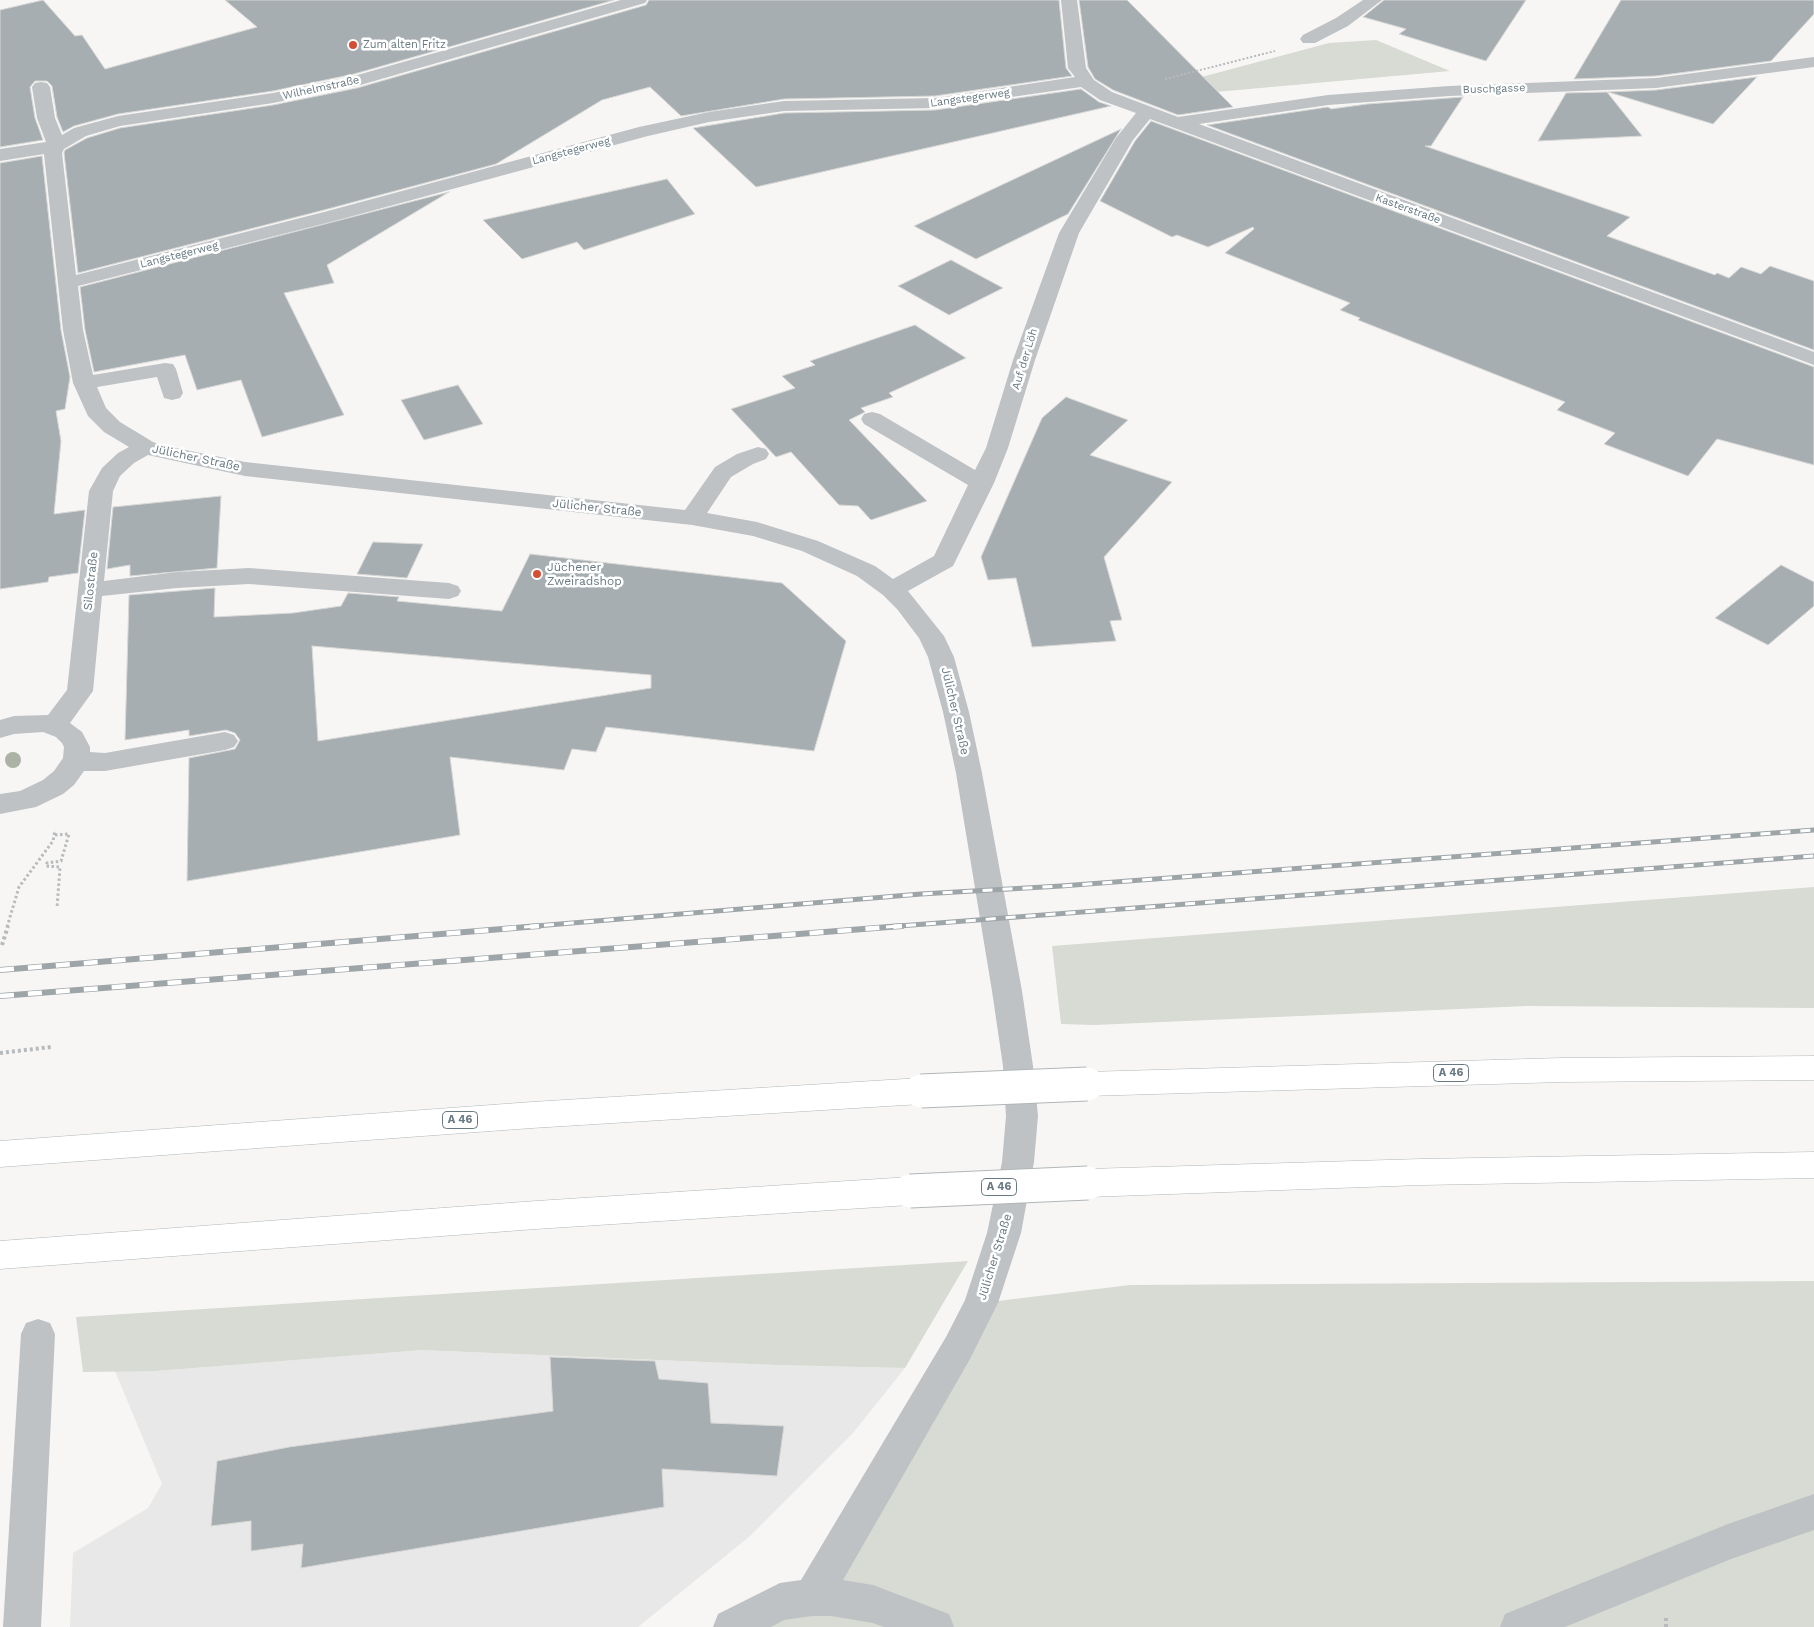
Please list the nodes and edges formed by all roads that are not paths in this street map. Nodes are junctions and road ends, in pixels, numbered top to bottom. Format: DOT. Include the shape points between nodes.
graph roads {
  1 [pos="639,0"];
  2 [pos="1068,0"];
  3 [pos="1374,0"];
  4 [pos="1309,39"];
  5 [pos="1814,62"];
  6 [pos="1085,80"];
  7 [pos="41,87"];
  8 [pos="1146,112"];
  9 [pos="1174,122"];
  10 [pos="57,146"];
  11 [pos="0,155"];
  12 [pos="67,283"];
  13 [pos="1814,359"];
  14 [pos="84,384"];
  15 [pos="172,393"];
  16 [pos="872,419"];
  17 [pos="145,447"];
  18 [pos="758,454"];
  19 [pos="982,483"];
  20 [pos="692,518"];
  21 [pos="90,590"];
  22 [pos="892,590"];
  23 [pos="450,591"];
  24 [pos="53,726"];
  25 [pos="0,729"];
  26 [pos="225,741"];
  27 [pos="75,761"];
  28 [pos="0,804"];
  29 [pos="1814,1068"];
  30 [pos="0,1154"];
  31 [pos="1814,1165"];
  32 [pos="0,1255"];
  33 [pos="38,1334"];
  34 [pos="1814,1512"];
  35 [pos="812,1597"];
  36 [pos="22,1627"];
  37 [pos="732,1627"];
  38 [pos="935,1627"];
  39 [pos="1519,1627"];
  1 -- 10 [label="street, Wilhelmstraße" via="357,81 273,98 118,121 80,132"];
  2 -- 6 [label="street, Kasterstraße" via="1076,64"];
  3 -- 4 [label="street"];
  5 -- 9 [label="street, Buschgasse" via="1656,83 1449,91 1328,100"];
  6 -- 8 [label="street, Kasterstraße" via="1101,93"];
  6 -- 12 [label="street, Langstegerweg" via="935,104 784,106 709,116"];
  7 -- 10 [label="street" via="46,118"];
  8 -- 9 [label="street, Kasterstraße"];
  8 -- 19 [label="street, Auf der Löh" via="1125,138 1069,233 1024,360 1008,418"];
  9 -- 13 [label="street, Kasterstraße"];
  10 -- 11 [label="street, Wilhelmstraße"];
  10 -- 12 [label="street, Jülicher Straße" via="53,160"];
  12 -- 14 [label="street, Jülicher Straße"];
  14 -- 15 [label="street" via="165,370"];
  14 -- 17 [label="street, Jülicher Straße" via="96,410 105,420"];
  16 -- 19 [label="street"];
  17 -- 20 [label="street, Jülicher Straße" via="185,458 263,471"];
  17 -- 21 [label="street, Silostraße" via="110,473 101,491"];
  18 -- 20 [label="street" via="723,472"];
  19 -- 22 [label="street, Auf der Löh" via="944,561"];
  20 -- 22 [label="street, Jülicher Straße" via="758,529 810,546 866,572"];
  21 -- 23 [label="street" via="249,576"];
  21 -- 24 [label="street, Silostraße" via="80,691"];
  22 -- 35 [label="street, Jülicher Straße" via="931,636 951,689 969,773 1006,991 1022,1116 1012,1198 994,1269 981,1302 958,1348"];
  24 -- 25 [label="street" via="35,723"];
  24 -- 27 [label="street" via="65,730 73,738 77,747"];
  26 -- 27 [label="street" via="105,762"];
  27 -- 28 [label="street" via="64,778 53,787 26,800"];
  29 -- 30 [label="highway, A 46, bridge" via="1561,1070 921,1091 532,1115"];
  31 -- 32 [label="highway, A 46, bridge" via="1265,1176 910,1191 526,1215"];
  33 -- 36 [label="street"];
  34 -- 39 [label="street"];
  35 -- 37 [label="street" via="780,1602"];
  35 -- 38 [label="street" via="873,1604"];
}
